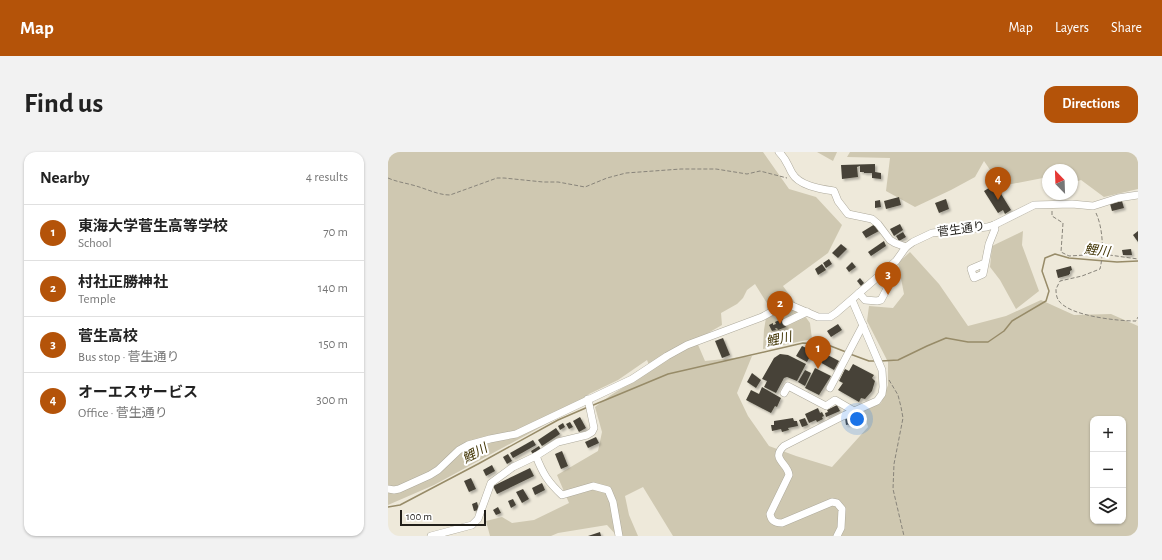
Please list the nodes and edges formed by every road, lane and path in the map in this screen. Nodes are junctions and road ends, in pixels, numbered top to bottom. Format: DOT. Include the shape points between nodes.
graph roads {
  1 [pos="779,152"];
  2 [pos="388,178"];
  3 [pos="798,180"];
  4 [pos="1138,195"];
  5 [pos="1051,204"];
  6 [pos="1093,206"];
  7 [pos="994,225"];
  8 [pos="906,247"];
  9 [pos="1102,254"];
  10 [pos="1138,259"];
  11 [pos="985,263"];
  12 [pos="888,268"];
  13 [pos="859,293"];
  14 [pos="852,300"];
  15 [pos="807,312"];
  16 [pos="1138,318"];
  17 [pos="786,322"];
  18 [pos="863,325"];
  19 [pos="882,368"];
  20 [pos="830,388"];
  21 [pos="784,393"];
  22 [pos="588,400"];
  23 [pos="854,411"];
  24 [pos="536,456"];
  25 [pos="388,490"];
  26 [pos="431,536"];
  27 [pos="619,536"];
  28 [pos="837,536"];
  29 [pos="904,536"];
  1 -- 3 [label="street" via="787,160 792,174"];
  2 -- 3 [label="path" via="442,195 450,195 497,178 558,182 584,187 626,174 681,169 716,169 747,174 760,171"];
  3 -- 8 [label="street" via="820,189 834,191 848,214 872,219 890,240"];
  4 -- 6 [label="street, 菅生通り"];
  5 -- 6 [label="street, 菅生通り"];
  5 -- 7 [label="street, 菅生通り" via="1034,205"];
  5 -- 9 [label="path" via="1052,216 1063,223 1061,252 1070,256"];
  6 -- 9 [label="path" via="1099,219"];
  7 -- 8 [label="street, 菅生通り" via="932,233"];
  7 -- 11 [label="street"];
  8 -- 12 [label="street, 菅生通り"];
  9 -- 10 [label="path"];
  9 -- 16 [label="path" via="1100,269 1060,281 1056,289 1058,300 1064,306 1084,315 1112,320"];
  12 -- 13 [label="street, 菅生通り"];
  12 -- 13 [label="street" via="890,283 881,300 865,300"];
  13 -- 14 [label="street, 菅生通り"];
  14 -- 15 [label="street, 菅生通り" via="830,317 818,317"];
  14 -- 18 [label="street"];
  15 -- 17 [label="street"];
  15 -- 22 [label="street, 菅生通り" via="790,305 782,306 762,317 688,345 637,376"];
  18 -- 19 [label="street"];
  18 -- 20 [label="street"];
  19 -- 23 [label="street" via="882,394 877,401"];
  19 -- 29 [label="path" via="898,395 903,418 894,464 893,489"];
  21 -- 23 [label="street" via="788,386 826,406 835,400"];
  22 -- 24 [label="street" via="594,428 592,432 558,442"];
  22 -- 25 [label="street, 菅生通り" via="516,434 468,445 430,475 399,489"];
  23 -- 28 [label="street" via="779,450 778,456 789,475 770,514 776,523 782,523 832,502 837,503 842,509 841,528"];
  24 -- 26 [label="street" via="513,467 491,483 478,519 472,525"];
  24 -- 27 [label="street" via="542,472 562,495 593,486 608,490 613,502"];
}
